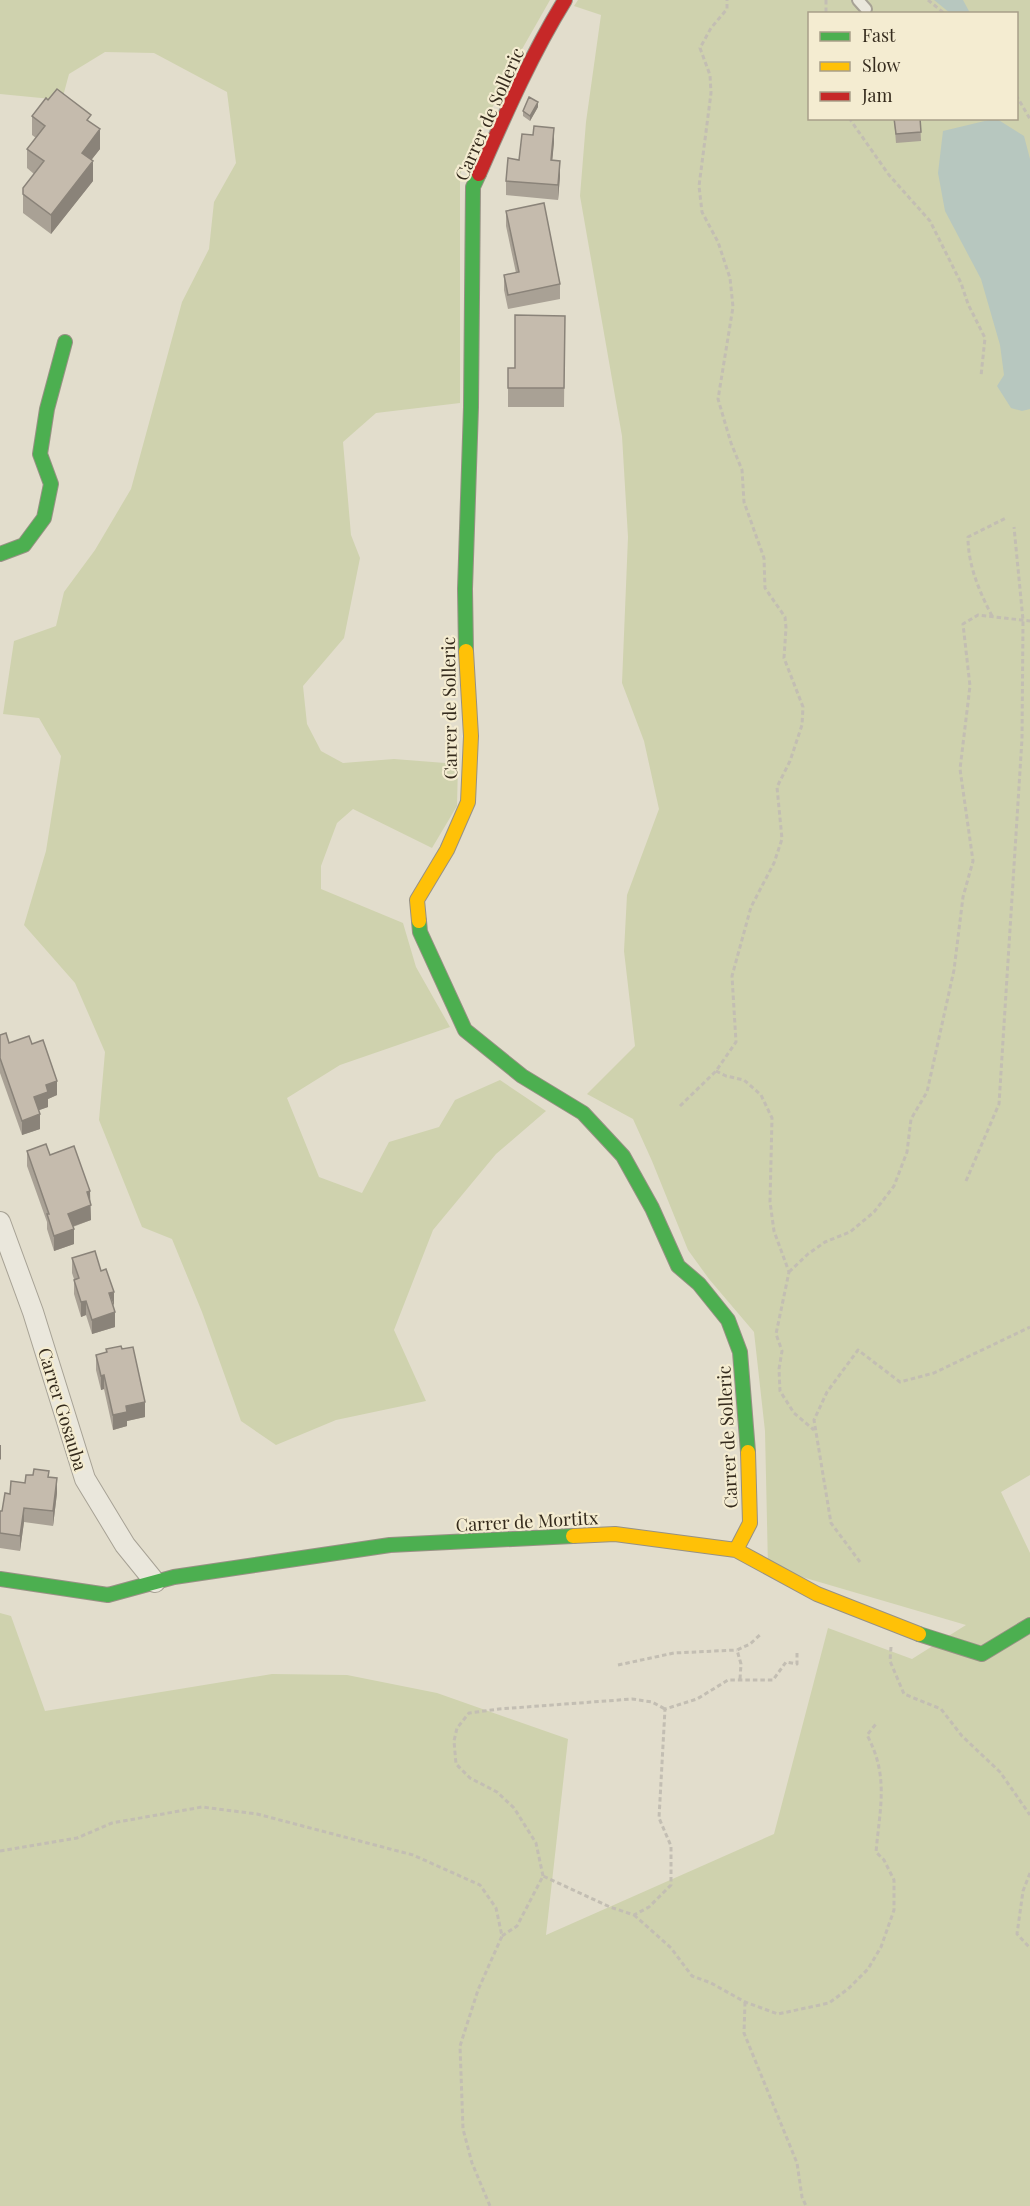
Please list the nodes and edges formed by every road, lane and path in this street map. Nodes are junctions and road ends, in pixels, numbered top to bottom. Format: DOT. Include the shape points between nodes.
graph roads {
  1 [pos="565,0"];
  2 [pos="727,0"];
  3 [pos="928,0"];
  4 [pos="943,12"];
  5 [pos="1018,97"];
  6 [pos="1030,119"];
  7 [pos="850,120"];
  8 [pos="65,342"];
  9 [pos="981,376"];
  10 [pos="1006,518"];
  11 [pos="1014,526"];
  12 [pos="0,554"];
  13 [pos="992,616"];
  14 [pos="1023,620"];
  15 [pos="1030,621"];
  16 [pos="716,1071"];
  17 [pos="680,1106"];
  18 [pos="966,1181"];
  19 [pos="0,1222"];
  20 [pos="789,1272"];
  21 [pos="1030,1328"];
  22 [pos="816,1431"];
  23 [pos="736,1550"];
  24 [pos="860,1562"];
  25 [pos="0,1579"];
  26 [pos="155,1582"];
  27 [pos="892,1625"];
  28 [pos="1030,1625"];
  29 [pos="761,1634"];
  30 [pos="736,1650"];
  31 [pos="797,1650"];
  32 [pos="618,1665"];
  33 [pos="740,1679"];
  34 [pos="665,1709"];
  35 [pos="876,1724"];
  36 [pos="1030,1815"];
  37 [pos="0,1851"];
  38 [pos="1030,1873"];
  39 [pos="543,1876"];
  40 [pos="634,1915"];
  41 [pos="502,1936"];
  42 [pos="1030,1948"];
  43 [pos="745,2002"];
  44 [pos="490,2206"];
  45 [pos="806,2206"];
  1 -- 23 [label="street, Carrer de Solleric" via="510,104 473,187 465,589 471,736 468,802 447,850 417,900 420,932 465,1030 522,1076 583,1113 623,1156 678,1266 699,1284 728,1320 740,1352 750,1523"];
  2 -- 16 [label="path" via="727,9 700,48 710,75 711,93 699,186 702,212 718,242 730,278 733,307 718,399 742,470 744,502 764,558 765,588 784,617 784,658 803,707 802,725 777,787 782,839 751,907 732,976 736,1042"];
  3 -- 4 [label="path"];
  5 -- 6 [label="path"];
  7 -- 9 [label="path" via="889,176 930,221 985,338"];
  8 -- 12 [label="street" via="40,454 51,484 44,518 24,545"];
  10 -- 13 [label="path" via="968,537 968,554 980,594"];
  11 -- 14 [label="path"];
  13 -- 14 [label="path"];
  13 -- 20 [label="path" via="978,615 963,624 970,686 960,769 973,861 927,1092 911,1119 907,1152 894,1186 874,1212 850,1232 825,1242"];
  14 -- 15 [label="path"];
  14 -- 18 [label="path" via="1022,739 999,1104"];
  16 -- 17 [label="path"];
  16 -- 20 [label="path" via="744,1080 761,1095 772,1118 770,1202 774,1231"];
  19 -- 26 [label="street, Carrer Gosauba" via="33,1312 85,1479 125,1545"];
  20 -- 22 [label="path" via="776,1334 782,1351 778,1369 780,1391 794,1413"];
  21 -- 22 [label="path" via="934,1373 900,1382 858,1350 827,1392 814,1420"];
  22 -- 24 [label="path" via="831,1523"];
  23 -- 26 [label="street, Carrer de Mortitx" via="615,1534 390,1545"];
  23 -- 27 [label="street, Carrer de Mortitx" via="817,1594"];
  25 -- 26 [label="street, Carrer de Mortitx" via="108,1595"];
  27 -- 28 [label="street, Carrer de Mortitx" via="982,1654"];
  27 -- 36 [label="path" via="890,1661 904,1694 941,1709 962,1736 1000,1772"];
  29 -- 30 [label="path"];
  30 -- 32 [label="path" via="674,1653"];
  30 -- 33 [label="path" via="741,1664"];
  31 -- 33 [label="path" via="797,1664 786,1662 773,1680"];
  33 -- 34 [label="path" via="728,1680 696,1699"];
  34 -- 39 [label="path" via="632,1699 499,1709 470,1713 457,1728 456,1764 514,1808 536,1843"];
  34 -- 40 [label="path" via="659,1818 671,1846 671,1885 649,1907"];
  35 -- 43 [label="path" via="867,1735 876,1751 883,1781 876,1852 894,1880 894,1910 881,1947 868,1969 829,2003 778,2014"];
  37 -- 41 [label="path" via="77,1838 112,1823 166,1812 202,1807 257,1814 413,1855 480,1885 496,1908"];
  38 -- 42 [label="path" via="1023,1891 1017,1934"];
  39 -- 40 [label="path"];
  39 -- 41 [label="path" via="517,1926"];
  40 -- 43 [label="path" via="671,1948 692,1976"];
  41 -- 44 [label="path" via="478,1990 460,2046 463,2128"];
  43 -- 45 [label="path" via="744,2033 797,2163"];
}
